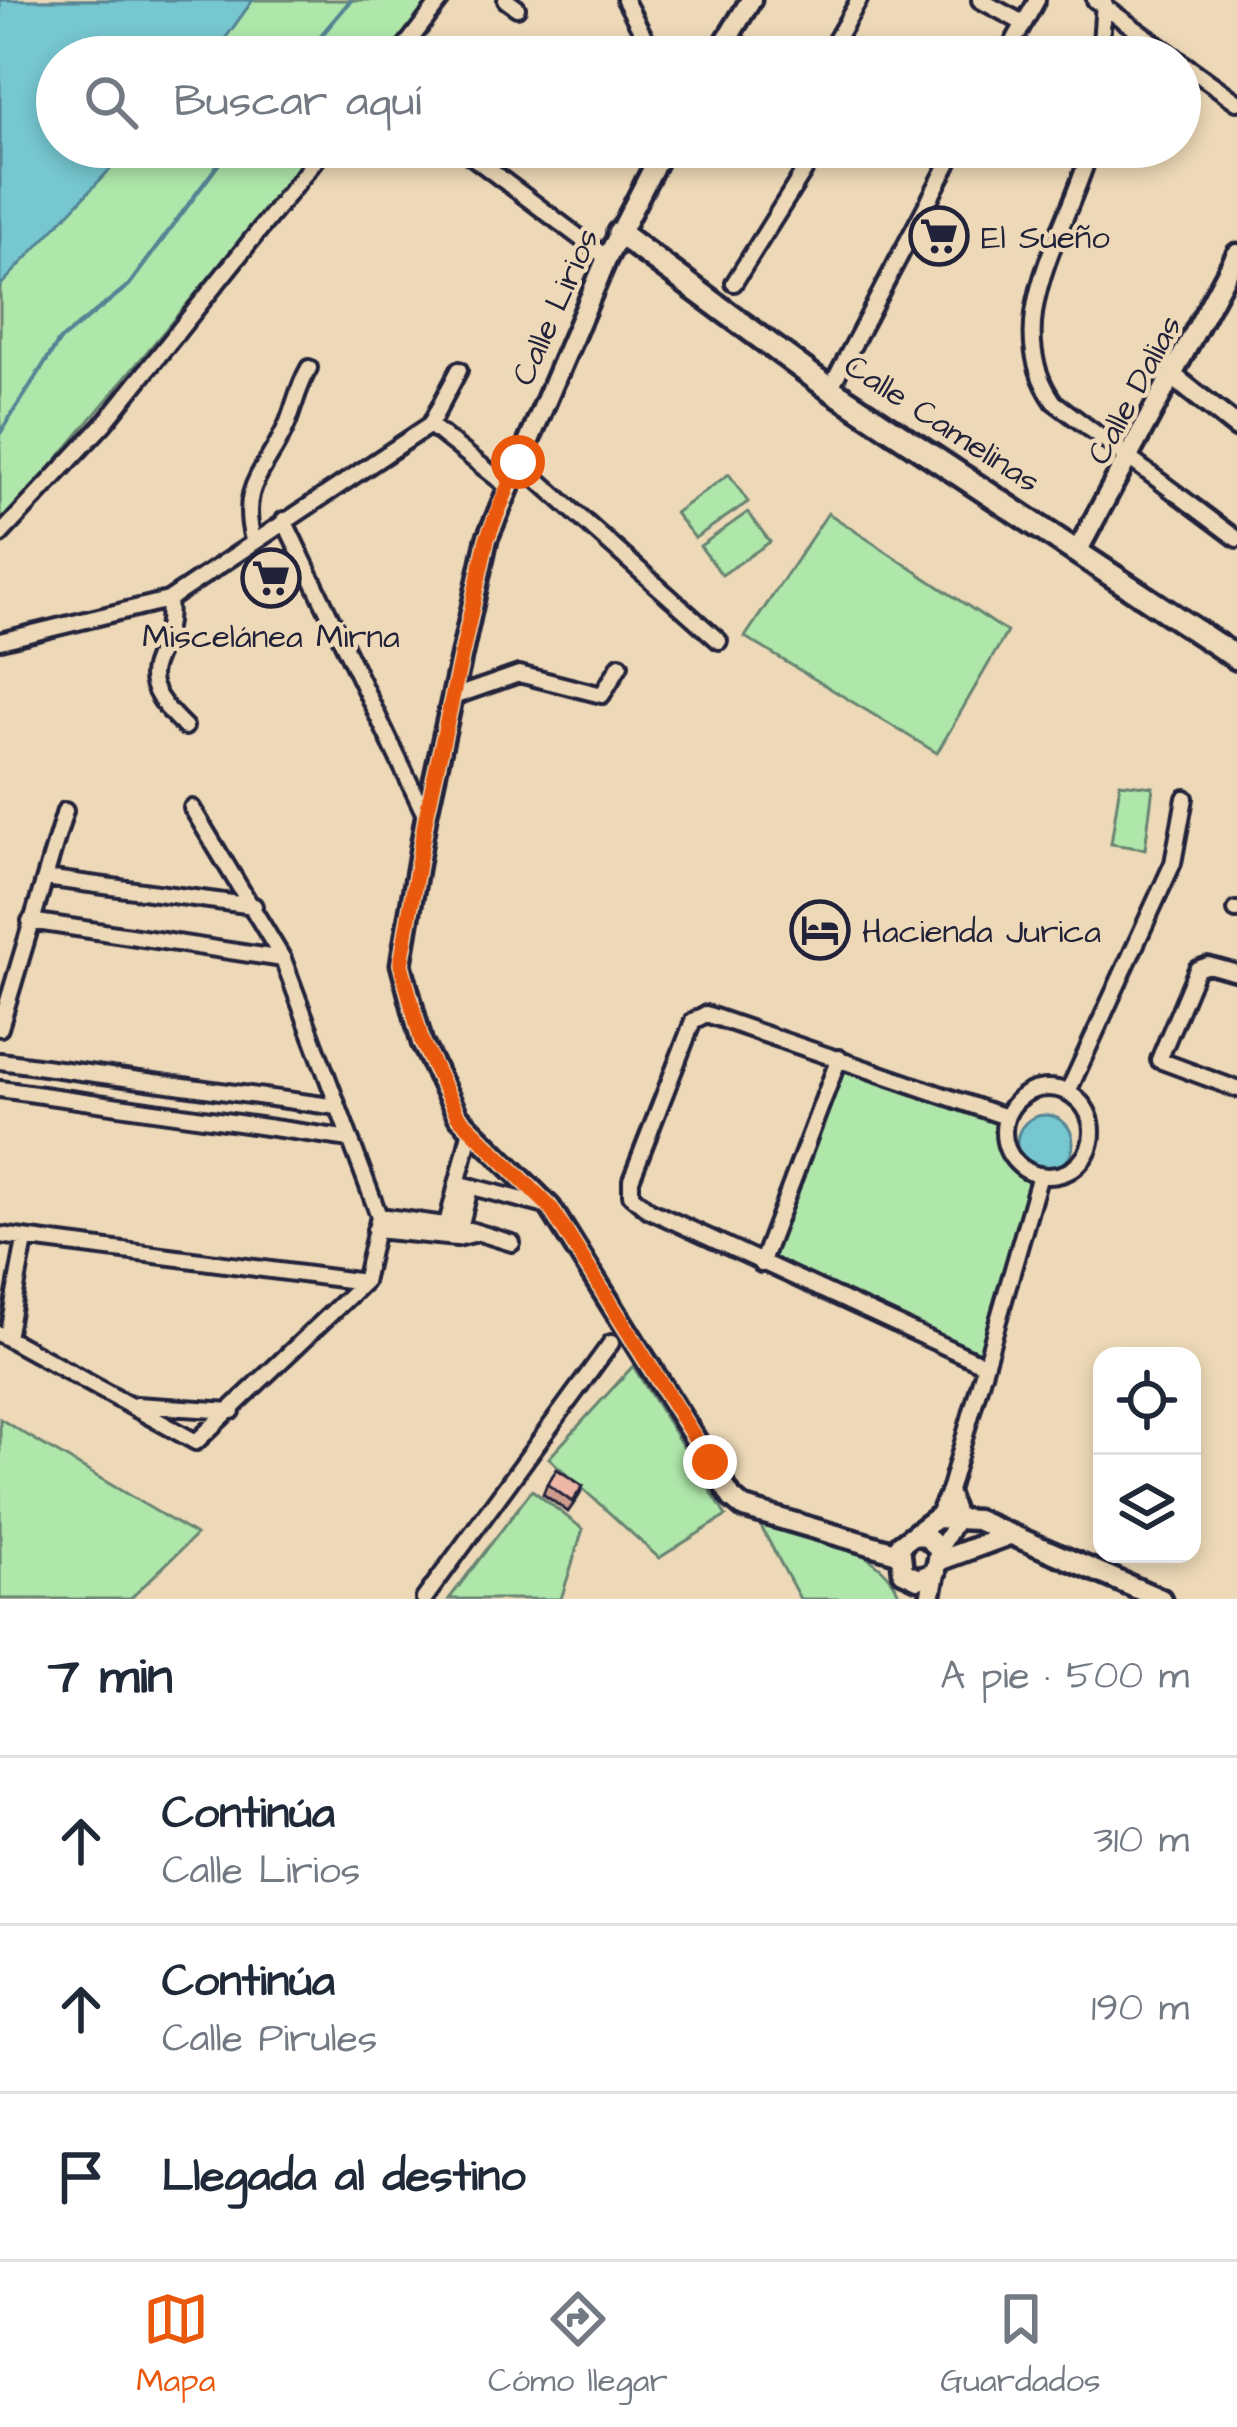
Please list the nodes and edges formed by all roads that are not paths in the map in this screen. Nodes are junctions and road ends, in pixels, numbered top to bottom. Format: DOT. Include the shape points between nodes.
graph roads {
  1 [pos="441,0"];
  2 [pos="625,0"];
  3 [pos="751,0"];
  4 [pos="859,0"];
  5 [pos="980,0"];
  6 [pos="1037,0"];
  7 [pos="1101,2"];
  8 [pos="1023,23"];
  9 [pos="413,36"];
  10 [pos="644,36"];
  11 [pos="729,36"];
  12 [pos="838,36"];
  13 [pos="1016,36"];
  14 [pos="1100,36"];
  15 [pos="1146,36"];
  16 [pos="1201,76"];
  17 [pos="1237,102"];
  18 [pos="309,168"];
  19 [pos="487,168"];
  20 [pos="653,168"];
  21 [pos="805,168"];
  22 [pos="947,168"];
  23 [pos="1085,168"];
  24 [pos="619,233"];
  25 [pos="1237,255"];
  26 [pos="607,258"];
  27 [pos="734,283"];
  28 [pos="309,368"];
  29 [pos="459,370"];
  30 [pos="1175,378"];
  31 [pos="830,388"];
  32 [pos="430,425"];
  33 [pos="1237,427"];
  34 [pos="1132,457"];
  35 [pos="518,462"];
  36 [pos="507,486"];
  37 [pos="284,520"];
  38 [pos="0,535"];
  39 [pos="1237,539"];
  40 [pos="253,540"];
  41 [pos="1078,550"];
  42 [pos="168,600"];
  43 [pos="0,641"];
  44 [pos="719,641"];
  45 [pos="1237,658"];
  46 [pos="620,665"];
  47 [pos="453,697"];
  48 [pos="185,727"];
  49 [pos="1184,798"];
  50 [pos="192,808"];
  51 [pos="65,811"];
  52 [pos="426,817"];
  53 [pos="45,878"];
  54 [pos="254,906"];
  55 [pos="30,921"];
  56 [pos="283,959"];
  57 [pos="1237,973"];
  58 [pos="0,1028"];
  59 [pos="839,1058"];
  60 [pos="0,1061"];
  61 [pos="166,1085"];
  62 [pos="0,1089"];
  63 [pos="1237,1089"];
  64 [pos="1068,1092"];
  65 [pos="338,1107"];
  66 [pos="163,1111"];
  67 [pos="1006,1117"];
  68 [pos="465,1122"];
  69 [pos="350,1138"];
  70 [pos="1040,1175"];
  71 [pos="464,1186"];
  72 [pos="550,1207"];
  73 [pos="377,1223"];
  74 [pos="456,1232"];
  75 [pos="0,1234"];
  76 [pos="25,1240"];
  77 [pos="512,1243"];
  78 [pos="761,1264"];
  79 [pos="364,1282"];
  80 [pos="3,1336"];
  81 [pos="611,1343"];
  82 [pos="985,1365"];
  83 [pos="130,1405"];
  84 [pos="232,1411"];
  85 [pos="949,1491"];
  86 [pos="958,1518"];
  87 [pos="936,1519"];
  88 [pos="912,1535"];
  89 [pos="1010,1535"];
  90 [pos="898,1553"];
  91 [pos="939,1560"];
  92 [pos="911,1577"];
  93 [pos="424,1599"];
  94 [pos="910,1599"];
  95 [pos="930,1599"];
  96 [pos="1161,1599"];
  1 -- 9 [label="street"];
  2 -- 10 [label="street"];
  3 -- 11 [label="street"];
  4 -- 12 [label="street"];
  5 -- 8 [label="street"];
  6 -- 8 [label="street"];
  7 -- 14 [label="street"];
  7 -- 15 [label="street"];
  8 -- 13 [label="street"];
  16 -- 17 [label="street"];
  18 -- 38 [label="street" via="104,424"];
  19 -- 26 [label="street"];
  20 -- 24 [label="street, Calle Lirios"];
  21 -- 27 [label="street"];
  22 -- 31 [label="street"];
  23 -- 34 [label="street" via="1030,307 1033,357 1054,402"];
  24 -- 26 [label="street, Calle Lirios"];
  24 -- 31 [label="main road, Calle Camelinas"];
  25 -- 30 [label="street, Calle Dalias"];
  26 -- 35 [label="street, Calle Lirios"];
  28 -- 40 [label="street" via="250,485"];
  29 -- 32 [label="street"];
  30 -- 33 [label="street"];
  30 -- 34 [label="street, Calle Dalias"];
  31 -- 41 [label="main road, Calle Camelinas"];
  32 -- 36 [label="street"];
  32 -- 37 [label="street"];
  34 -- 39 [label="street"];
  34 -- 41 [label="street, Calle Dalias"];
  35 -- 36 [label="street, Calle Lirios"];
  35 -- 44 [label="street"];
  36 -- 47 [label="street, Calle Lirios" via="487,539"];
  37 -- 40 [label="street"];
  37 -- 52 [label="street"];
  40 -- 42 [label="street"];
  41 -- 45 [label="main road, Calle Camelinas"];
  42 -- 43 [label="street"];
  42 -- 48 [label="street" via="150,684"];
  46 -- 47 [label="street" via="602,695 519,674"];
  47 -- 52 [label="street, Calle Lirios"];
  49 -- 64 [label="street" via="1173,863"];
  50 -- 54 [label="street"];
  51 -- 53 [label="street"];
  52 -- 68 [label="street, Calle Lirios" via="401,964 422,1042"];
  53 -- 54 [label="street"];
  53 -- 55 [label="street"];
  54 -- 56 [label="street"];
  55 -- 56 [label="street"];
  55 -- 58 [label="street"];
  56 -- 65 [label="street"];
  57 -- 63 [label="street" via="1197,968 1160,1054 1162,1064"];
  59 -- 67 [label="street"];
  59 -- 78 [label="street"];
  59 -- 78 [label="street" via="706,1014 693,1021 631,1180 631,1195 650,1210"];
  60 -- 61 [label="street"];
  61 -- 65 [label="street"];
  61 -- 66 [label="street"];
  62 -- 66 [label="street"];
  64 -- 67 [label="street" via="1031,1090"];
  64 -- 70 [label="street" via="1091,1121 1089,1149 1065,1173"];
  65 -- 69 [label="street"];
  66 -- 69 [label="street"];
  67 -- 70 [label="street" via="1010,1154"];
  68 -- 71 [label="street"];
  68 -- 72 [label="street, Calle Lirios"];
  69 -- 73 [label="street"];
  70 -- 82 [label="street"];
  71 -- 72 [label="street"];
  71 -- 74 [label="street"];
  72 -- 90 [label="street, Calle Lirios" via="731,1498"];
  73 -- 74 [label="street"];
  73 -- 79 [label="street"];
  74 -- 77 [label="street"];
  75 -- 76 [label="street"];
  76 -- 79 [label="street"];
  76 -- 80 [label="street"];
  78 -- 82 [label="street"];
  79 -- 84 [label="street"];
  80 -- 83 [label="street"];
  81 -- 93 [label="street"];
  82 -- 85 [label="street"];
  83 -- 84 [label="street"];
  83 -- 84 [label="street" via="196,1442"];
  85 -- 86 [label="street"];
  85 -- 87 [label="street"];
  86 -- 87 [label="street"];
  86 -- 89 [label="street"];
  86 -- 91 [label="street"];
  87 -- 88 [label="street"];
  88 -- 90 [label="street"];
  88 -- 91 [label="street" via="934,1540"];
  89 -- 91 [label="street"];
  89 -- 96 [label="street"];
  90 -- 92 [label="street"];
  91 -- 92 [label="street"];
  91 -- 95 [label="street"];
  92 -- 94 [label="street"];
}
